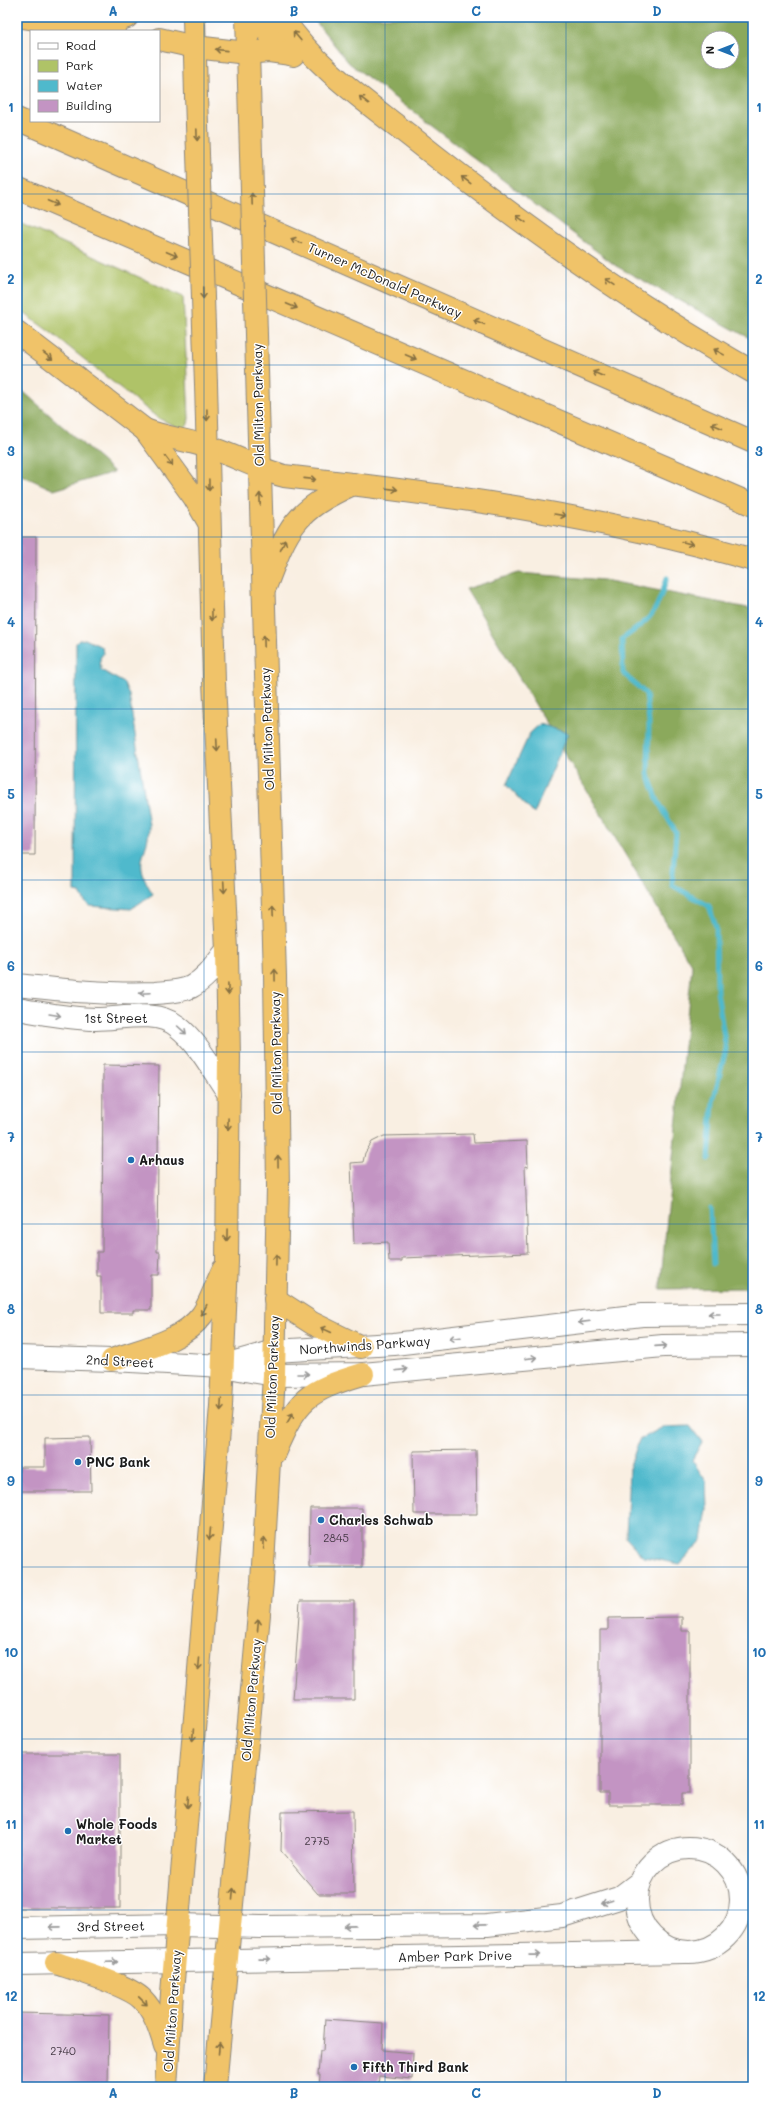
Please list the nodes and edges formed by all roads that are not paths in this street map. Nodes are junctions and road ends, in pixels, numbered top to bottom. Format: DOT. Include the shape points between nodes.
graph roads {
  1 [pos="22,17"];
  2 [pos="127,17"];
  3 [pos="194,17"];
  4 [pos="247,17"];
  5 [pos="256,17"];
  6 [pos="282,17"];
  7 [pos="105,29"];
  8 [pos="160,39"];
  9 [pos="195,47"];
  10 [pos="247,53"];
  11 [pos="291,54"];
  12 [pos="332,74"];
  13 [pos="17,119"];
  14 [pos="17,188"];
  15 [pos="17,332"];
  16 [pos="753,372"];
  17 [pos="145,430"];
  18 [pos="753,442"];
  19 [pos="208,446"];
  20 [pos="259,468"];
  21 [pos="353,484"];
  22 [pos="753,505"];
  23 [pos="210,524"];
  24 [pos="753,560"];
  25 [pos="263,594"];
  26 [pos="227,950"];
  27 [pos="17,985"];
  28 [pos="17,1009"];
  29 [pos="229,1094"];
  30 [pos="227,1262"];
  31 [pos="275,1299"];
  32 [pos="753,1314"];
  33 [pos="753,1344"];
  34 [pos="361,1347"];
  35 [pos="274,1351"];
  36 [pos="17,1357"];
  37 [pos="112,1360"];
  38 [pos="222,1366"];
  39 [pos="363,1374"];
  40 [pos="274,1375"];
  41 [pos="268,1467"];
  42 [pos="640,1882"];
  43 [pos="178,1925"];
  44 [pos="230,1927"];
  45 [pos="17,1928"];
  46 [pos="684,1952"];
  47 [pos="175,1960"];
  48 [pos="226,1960"];
  49 [pos="56,1963"];
  50 [pos="17,1964"];
  51 [pos="168,2055"];
  52 [pos="166,2087"];
  53 [pos="215,2087"];
  1 -- 7 [label="highway"];
  2 -- 7 [label="highway"];
  3 -- 9 [label="highway, Old Milton Parkway"];
  4 -- 10 [label="highway, Old Milton Parkway"];
  5 -- 11 [label="highway" via="276,42"];
  12 -- 6 [label="highway, one-way" via="302,43"];
  8 -- 9 [label="highway"];
  10 -- 9 [label="highway, one-way"];
  9 -- 19 [label="highway, Old Milton Parkway, one-way, bridge"];
  10 -- 11 [label="highway" via="269,51"];
  20 -- 10 [label="highway, Old Milton Parkway, one-way, bridge"];
  11 -- 12 [label="highway"];
  16 -- 12 [label="highway, one-way" via="696,340 467,182"];
  18 -- 13 [label="highway, Turner McDonald Parkway, one-way"];
  14 -- 22 [label="highway, one-way"];
  15 -- 17 [label="highway, one-way"];
  17 -- 19 [label="highway"];
  17 -- 23 [label="highway, one-way"];
  19 -- 20 [label="highway"];
  19 -- 23 [label="highway, Old Milton Parkway, one-way"];
  20 -- 21 [label="highway, one-way" via="284,476"];
  25 -- 20 [label="highway, Old Milton Parkway, one-way"];
  21 -- 24 [label="highway, one-way" via="445,496 614,525"];
  25 -- 21 [label="highway, one-way" via="281,549 296,521 318,501"];
  23 -- 26 [label="highway, Old Milton Parkway, one-way" via="214,682"];
  31 -- 25 [label="highway, Old Milton Parkway, one-way" via="278,1186 275,976"];
  26 -- 27 [label="street, 1st Street, one-way" via="206,976 190,987 178,991 132,994"];
  26 -- 29 [label="highway, Old Milton Parkway, one-way"];
  28 -- 29 [label="street, 1st Street, one-way" via="89,1018 164,1019 176,1025 192,1039"];
  29 -- 30 [label="highway, Old Milton Parkway, one-way"];
  30 -- 37 [label="highway, one-way" via="202,1314 188,1330"];
  30 -- 38 [label="highway, Old Milton Parkway"];
  34 -- 31 [label="highway, one-way" via="312,1323"];
  31 -- 35 [label="highway, Old Milton Parkway"];
  32 -- 34 [label="street, Northwinds Parkway, one-way" via="642,1315"];
  39 -- 33 [label="street, Northwinds Parkway, one-way" via="663,1346"];
  34 -- 35 [label="street, Northwinds Parkway"];
  35 -- 38 [label="street, Northwinds Parkway"];
  35 -- 40 [label="highway, Old Milton Parkway"];
  36 -- 37 [label="street, 2nd Street"];
  37 -- 38 [label="street, 2nd Street"];
  38 -- 40 [label="street, Northwinds Parkway"];
  38 -- 43 [label="highway, Old Milton Parkway, one-way"];
  40 -- 39 [label="street, Northwinds Parkway, one-way"];
  41 -- 39 [label="highway, one-way" via="298,1405 315,1391"];
  40 -- 41 [label="highway, Old Milton Parkway"];
  44 -- 41 [label="highway, Old Milton Parkway, one-way" via="262,1582"];
  42 -- 44 [label="street, one-way" via="619,1898 562,1916 495,1924"];
  42 -- 46 [label="street" via="637,1898 639,1913 646,1928 656,1939"];
  42 -- 46 [label="street" via="648,1868 661,1856 676,1849 693,1847 709,1851 723,1860 734,1873 740,1888 741,1905 737,1922 727,1936 714,1946"];
  43 -- 44 [label="street, 3rd Street"];
  43 -- 45 [label="street, 3rd Street, one-way"];
  43 -- 47 [label="highway, Old Milton Parkway"];
  44 -- 48 [label="highway, Old Milton Parkway"];
  48 -- 46 [label="street, Amber Park Drive, one-way"];
  47 -- 48 [label="street, Amber Park Drive"];
  49 -- 47 [label="street, one-way"];
  47 -- 51 [label="highway, Old Milton Parkway"];
  53 -- 48 [label="highway, Old Milton Parkway, one-way"];
  49 -- 50 [label="street"];
  49 -- 51 [label="highway, one-way" via="113,1983 141,1998 160,2028"];
  51 -- 52 [label="highway, Old Milton Parkway"];
}
